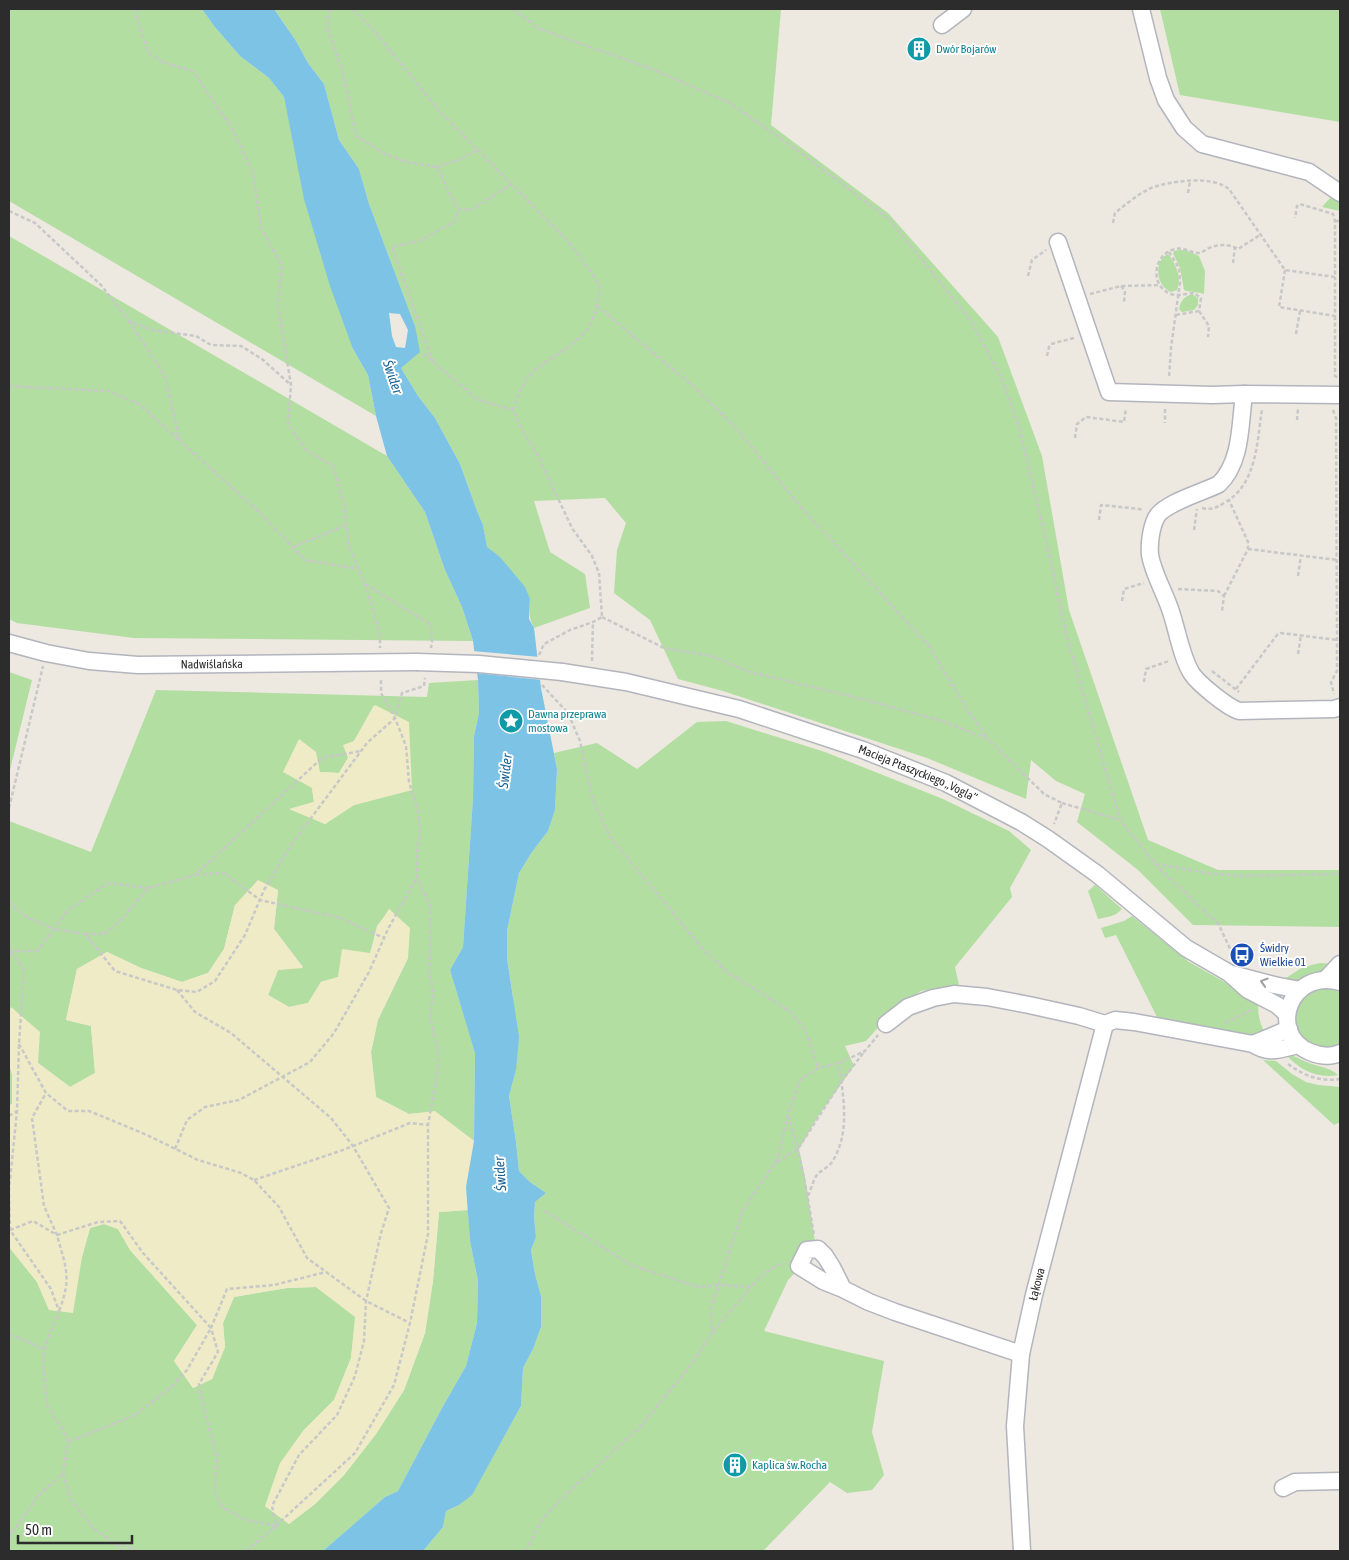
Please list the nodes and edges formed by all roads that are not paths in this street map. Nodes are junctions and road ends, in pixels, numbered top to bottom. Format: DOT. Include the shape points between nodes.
graph roads {
  1 [pos="964,9"];
  2 [pos="1141,9"];
  3 [pos="942,25"];
  4 [pos="1340,193"];
  5 [pos="1058,242"];
  6 [pos="1244,394"];
  7 [pos="1336,401"];
  8 [pos="9,643"];
  9 [pos="562,672"];
  10 [pos="1336,703"];
  11 [pos="1340,964"];
  12 [pos="1229,974"];
  13 [pos="1333,981"];
  14 [pos="1300,990"];
  15 [pos="1288,1021"];
  16 [pos="886,1024"];
  17 [pos="1105,1024"];
  18 [pos="1253,1044"];
  19 [pos="1298,1045"];
  20 [pos="1338,1067"];
  21 [pos="843,1289"];
  22 [pos="1020,1354"];
  23 [pos="1340,1481"];
  24 [pos="1283,1488"];
  25 [pos="1022,1551"];
  1 -- 3 [label="street"];
  2 -- 4 [label="street" via="1158,78 1166,100 1184,128 1202,144 1309,172"];
  5 -- 6 [label="street" via="1109,392 1166,399"];
  6 -- 7 [label="street"];
  6 -- 10 [label="street" via="1233,464 1219,484 1167,506 1157,516 1150,555 1190,671 1229,706 1239,711 1334,708"];
  8 -- 9 [label="street, Nadwiślańska, bridge" via="89,661 138,665 416,662"];
  9 -- 12 [label="street, Macieja Ptaszyckiego „Vogla”" via="626,682 739,709 863,750 946,783 1048,839 1097,874 1186,948"];
  11 -- 13 [label="street"];
  14 -- 12 [label="street, Macieja Ptaszyckiego „Vogla”, one-way"];
  12 -- 15 [label="street, Macieja Ptaszyckiego „Vogla”" via="1248,990 1267,999"];
  13 -- 14 [label="street" via="1312,982"];
  14 -- 15 [label="street" via="1290,1003"];
  15 -- 18 [label="street"];
  15 -- 19 [label="street"];
  16 -- 17 [label="street" via="908,1007 954,994 1029,1005"];
  17 -- 18 [label="street" via="1121,1020"];
  17 -- 22 [label="street, Łąkowa"];
  18 -- 19 [label="street" via="1273,1051"];
  19 -- 20 [label="street"];
  21 -- 21 [label="street" via="799,1266 807,1250 818,1249 829,1261"];
  21 -- 22 [label="street" via="895,1312"];
  22 -- 25 [label="street, Łąkowa" via="1015,1426"];
  23 -- 24 [label="street" via="1295,1482"];
}
